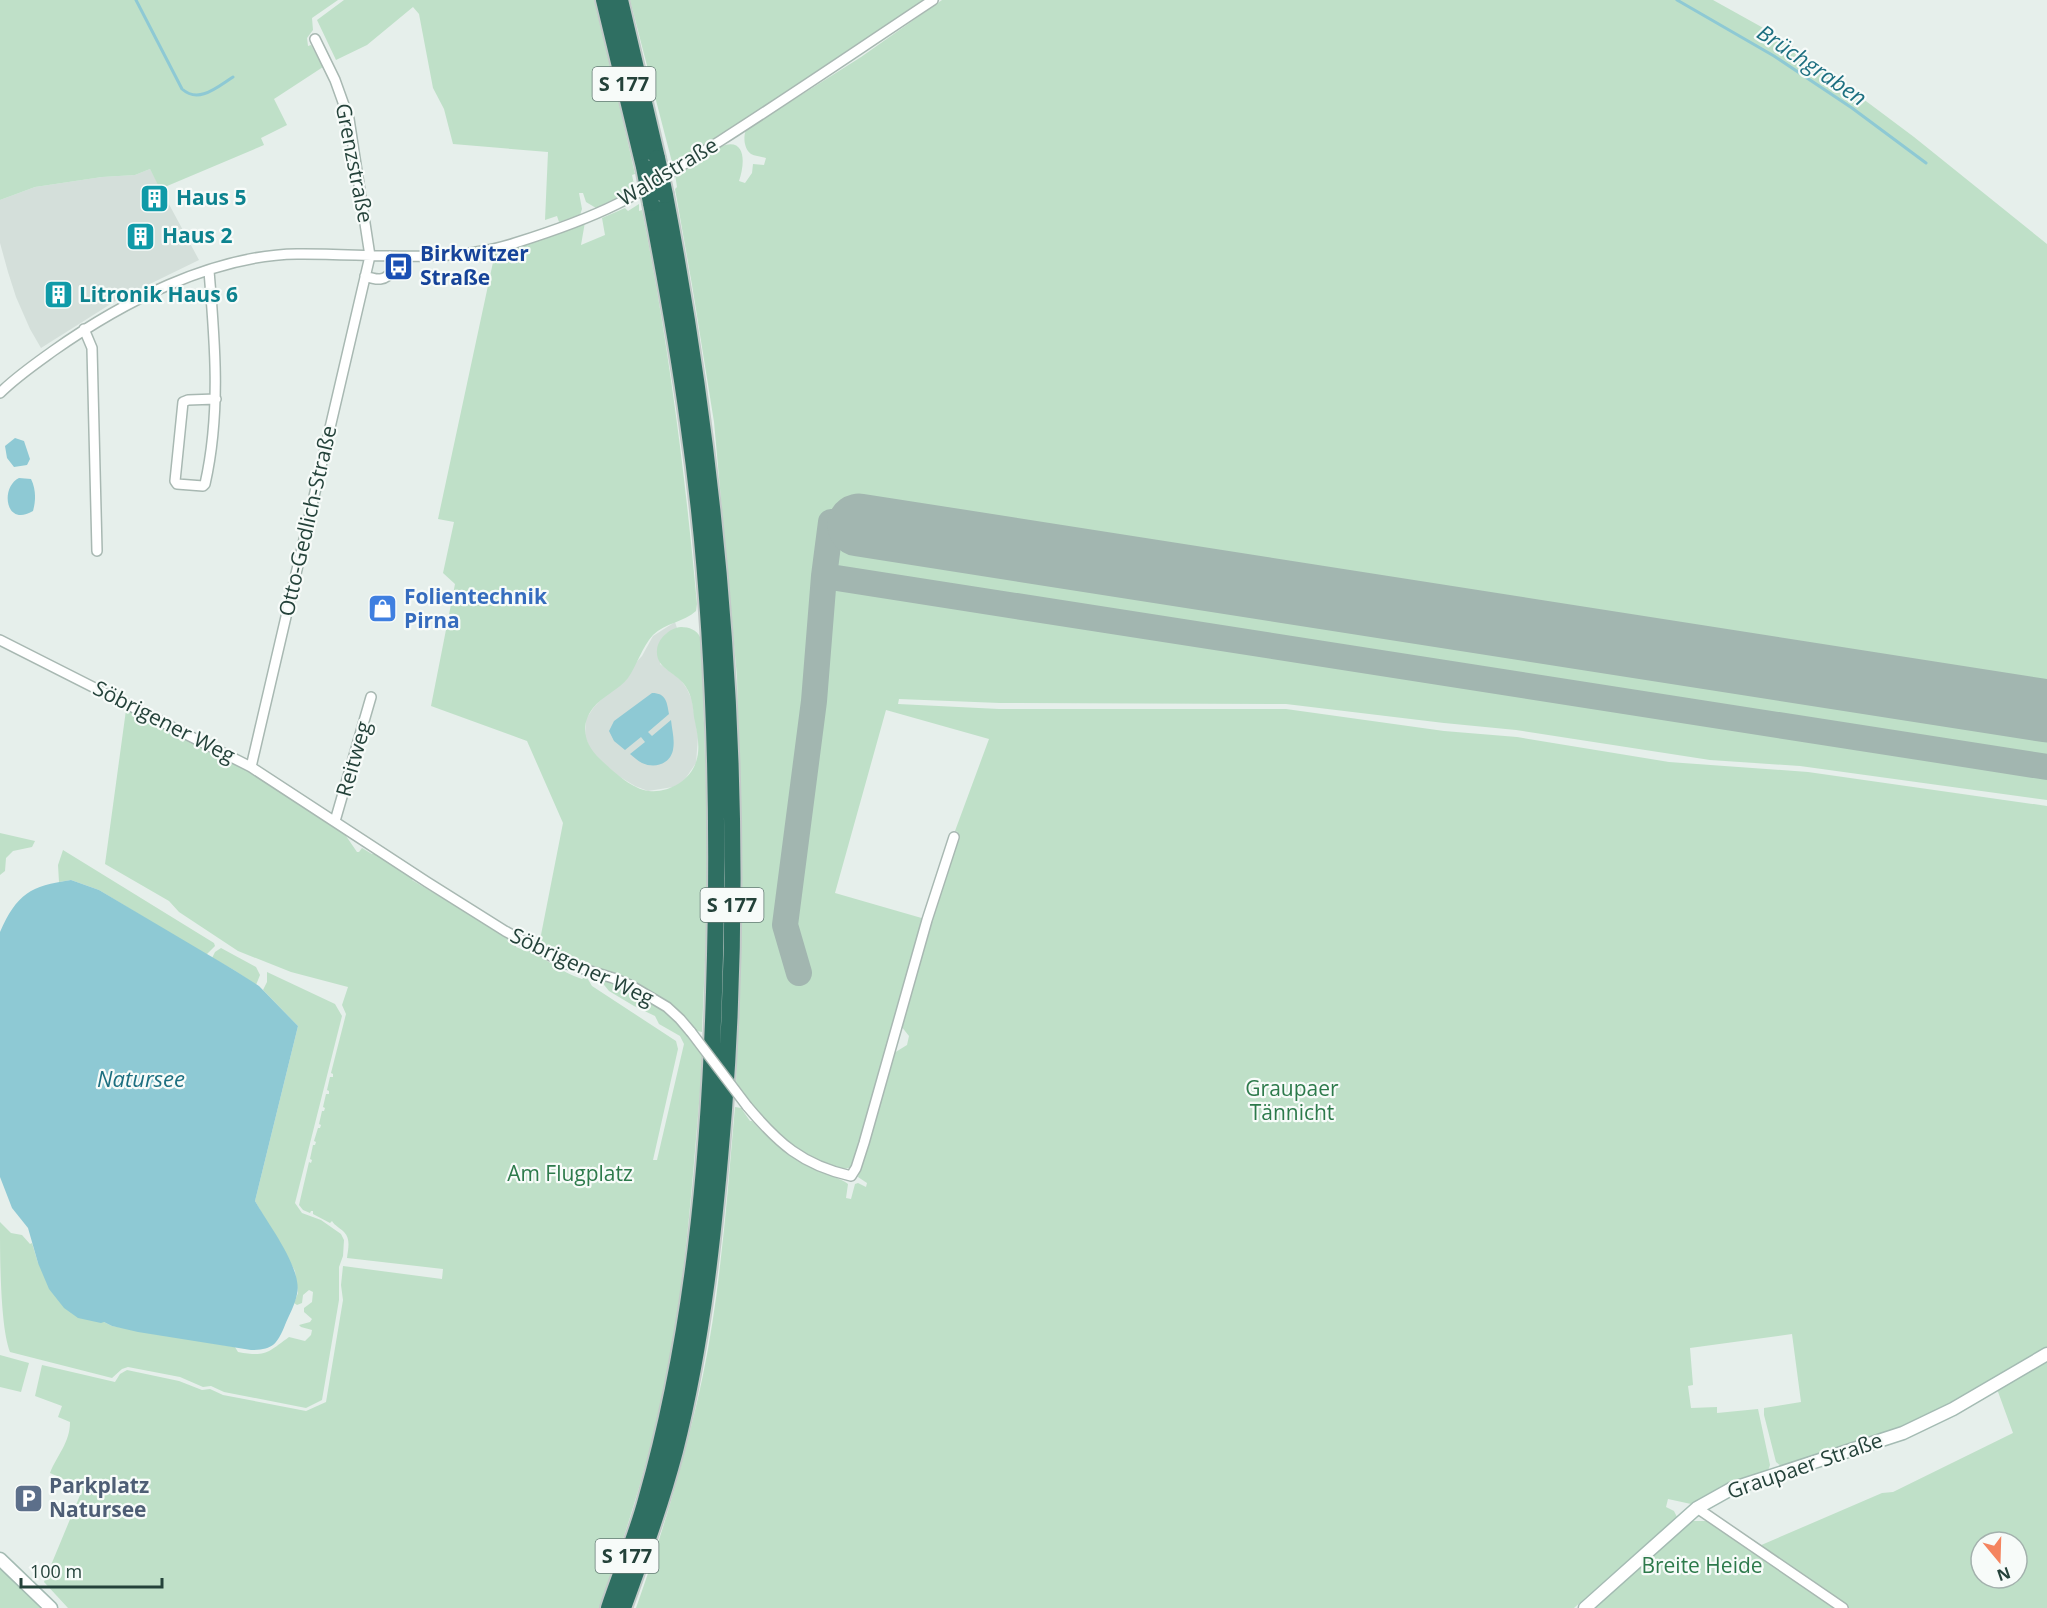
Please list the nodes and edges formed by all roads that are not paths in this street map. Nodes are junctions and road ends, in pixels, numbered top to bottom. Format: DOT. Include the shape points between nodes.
graph roads {
  1 [pos="604,0"];
  2 [pos="620,0"];
  3 [pos="933,0"];
  4 [pos="315,39"];
  5 [pos="651,162"];
  6 [pos="658,199"];
  7 [pos="370,256"];
  8 [pos="390,256"];
  9 [pos="209,271"];
  10 [pos="365,276"];
  11 [pos="84,328"];
  12 [pos="0,393"];
  13 [pos="216,399"];
  14 [pos="97,551"];
  15 [pos="0,640"];
  16 [pos="371,697"];
  17 [pos="251,767"];
  18 [pos="335,822"];
  19 [pos="954,837"];
  20 [pos="2047,1354"];
  21 [pos="1696,1508"];
  22 [pos="0,1559"];
  23 [pos="51,1608"];
  24 [pos="609,1608"];
  25 [pos="623,1608"];
  26 [pos="1585,1608"];
  27 [pos="1843,1608"];
  1 -- 5 [label="highway, S 177"];
  2 -- 5 [label="highway, S 177"];
  3 -- 8 [label="street, Waldstraße" via="789,97 618,204 503,246 474,252"];
  4 -- 7 [label="street, Grenzstraße" via="349,119"];
  5 -- 6 [label="highway, S 177, bridge"];
  6 -- 24 [label="highway, S 177" via="689,424 708,618 718,872 714,1012 699,1216 679,1365 646,1503"];
  6 -- 25 [label="highway, S 177" via="682,285 703,421 723,615 733,870 729,1037 705,1301 693,1372 652,1528"];
  7 -- 8 [label="street, Waldstraße"];
  7 -- 9 [label="street" via="285,255"];
  7 -- 10 [label="street, Otto-Gedlich-Straße"];
  8 -- 10 [label="street" via="392,270 387,277 376,280"];
  9 -- 11 [label="street" via="147,294"];
  9 -- 13 [label="street"];
  10 -- 17 [label="street, Otto-Gedlich-Straße"];
  11 -- 12 [label="street"];
  11 -- 14 [label="street" via="92,348"];
  13 -- 13 [label="street" via="206,484 177,484 183,402"];
  15 -- 17 [label="street, Söbrigener Weg"];
  16 -- 18 [label="street, Reitweg"];
  17 -- 18 [label="street, Söbrigener Weg"];
  18 -- 19 [label="street, Söbrigener Weg, bridge" via="538,950 564,963 613,978 667,1007 779,1142 825,1169 851,1176"];
  20 -- 21 [label="street, Graupaer Straße" via="1953,1409 1903,1433 1731,1489"];
  21 -- 26 [label="street, Graupaer Straße"];
  21 -- 27 [label="street"];
  22 -- 23 [label="street"];
}
